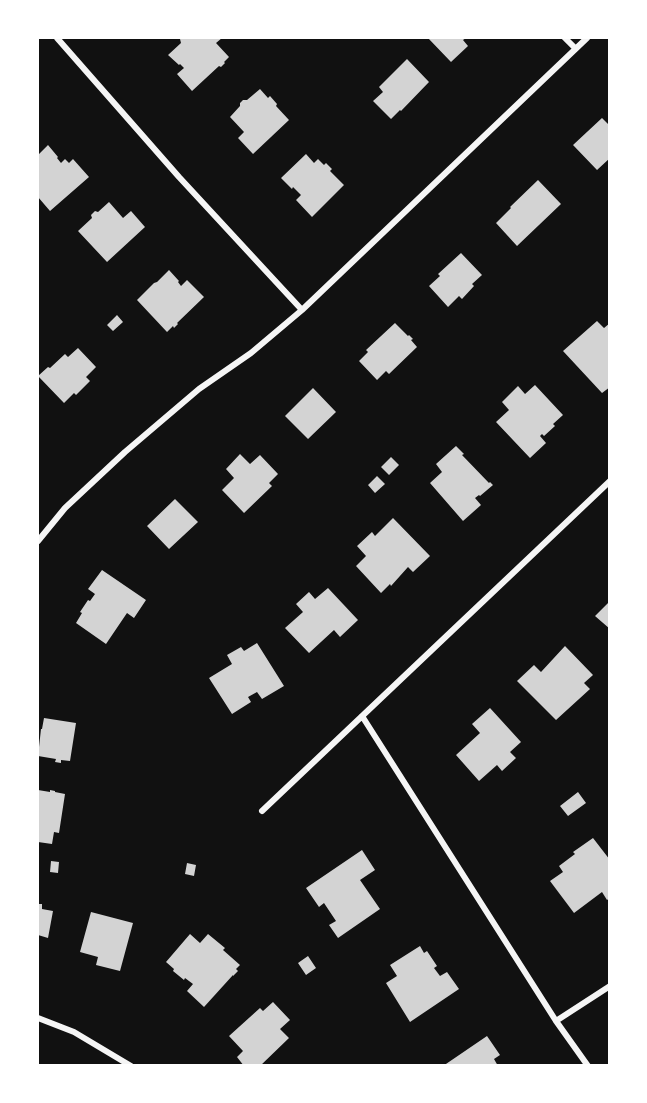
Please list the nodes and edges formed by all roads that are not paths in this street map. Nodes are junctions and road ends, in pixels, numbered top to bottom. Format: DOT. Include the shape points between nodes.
graph roads {
  1 [pos="57,38"];
  2 [pos="565,38"];
  3 [pos="587,38"];
  4 [pos="575,48"];
  5 [pos="302,310"];
  6 [pos="609,481"];
  7 [pos="38,541"];
  8 [pos="362,717"];
  9 [pos="262,811"];
  10 [pos="609,986"];
  11 [pos="38,1018"];
  12 [pos="556,1021"];
  13 [pos="131,1065"];
  14 [pos="588,1065"];
  1 -- 5 [label="street" via="178,177"];
  2 -- 4 [label="street"];
  3 -- 4 [label="street"];
  4 -- 5 [label="street"];
  5 -- 7 [label="street" via="125,452 66,508"];
  6 -- 8 [label="street"];
  8 -- 9 [label="street"];
  8 -- 12 [label="street"];
  10 -- 12 [label="street"];
  11 -- 13 [label="street" via="74,1032"];
  12 -- 14 [label="street"];
}
